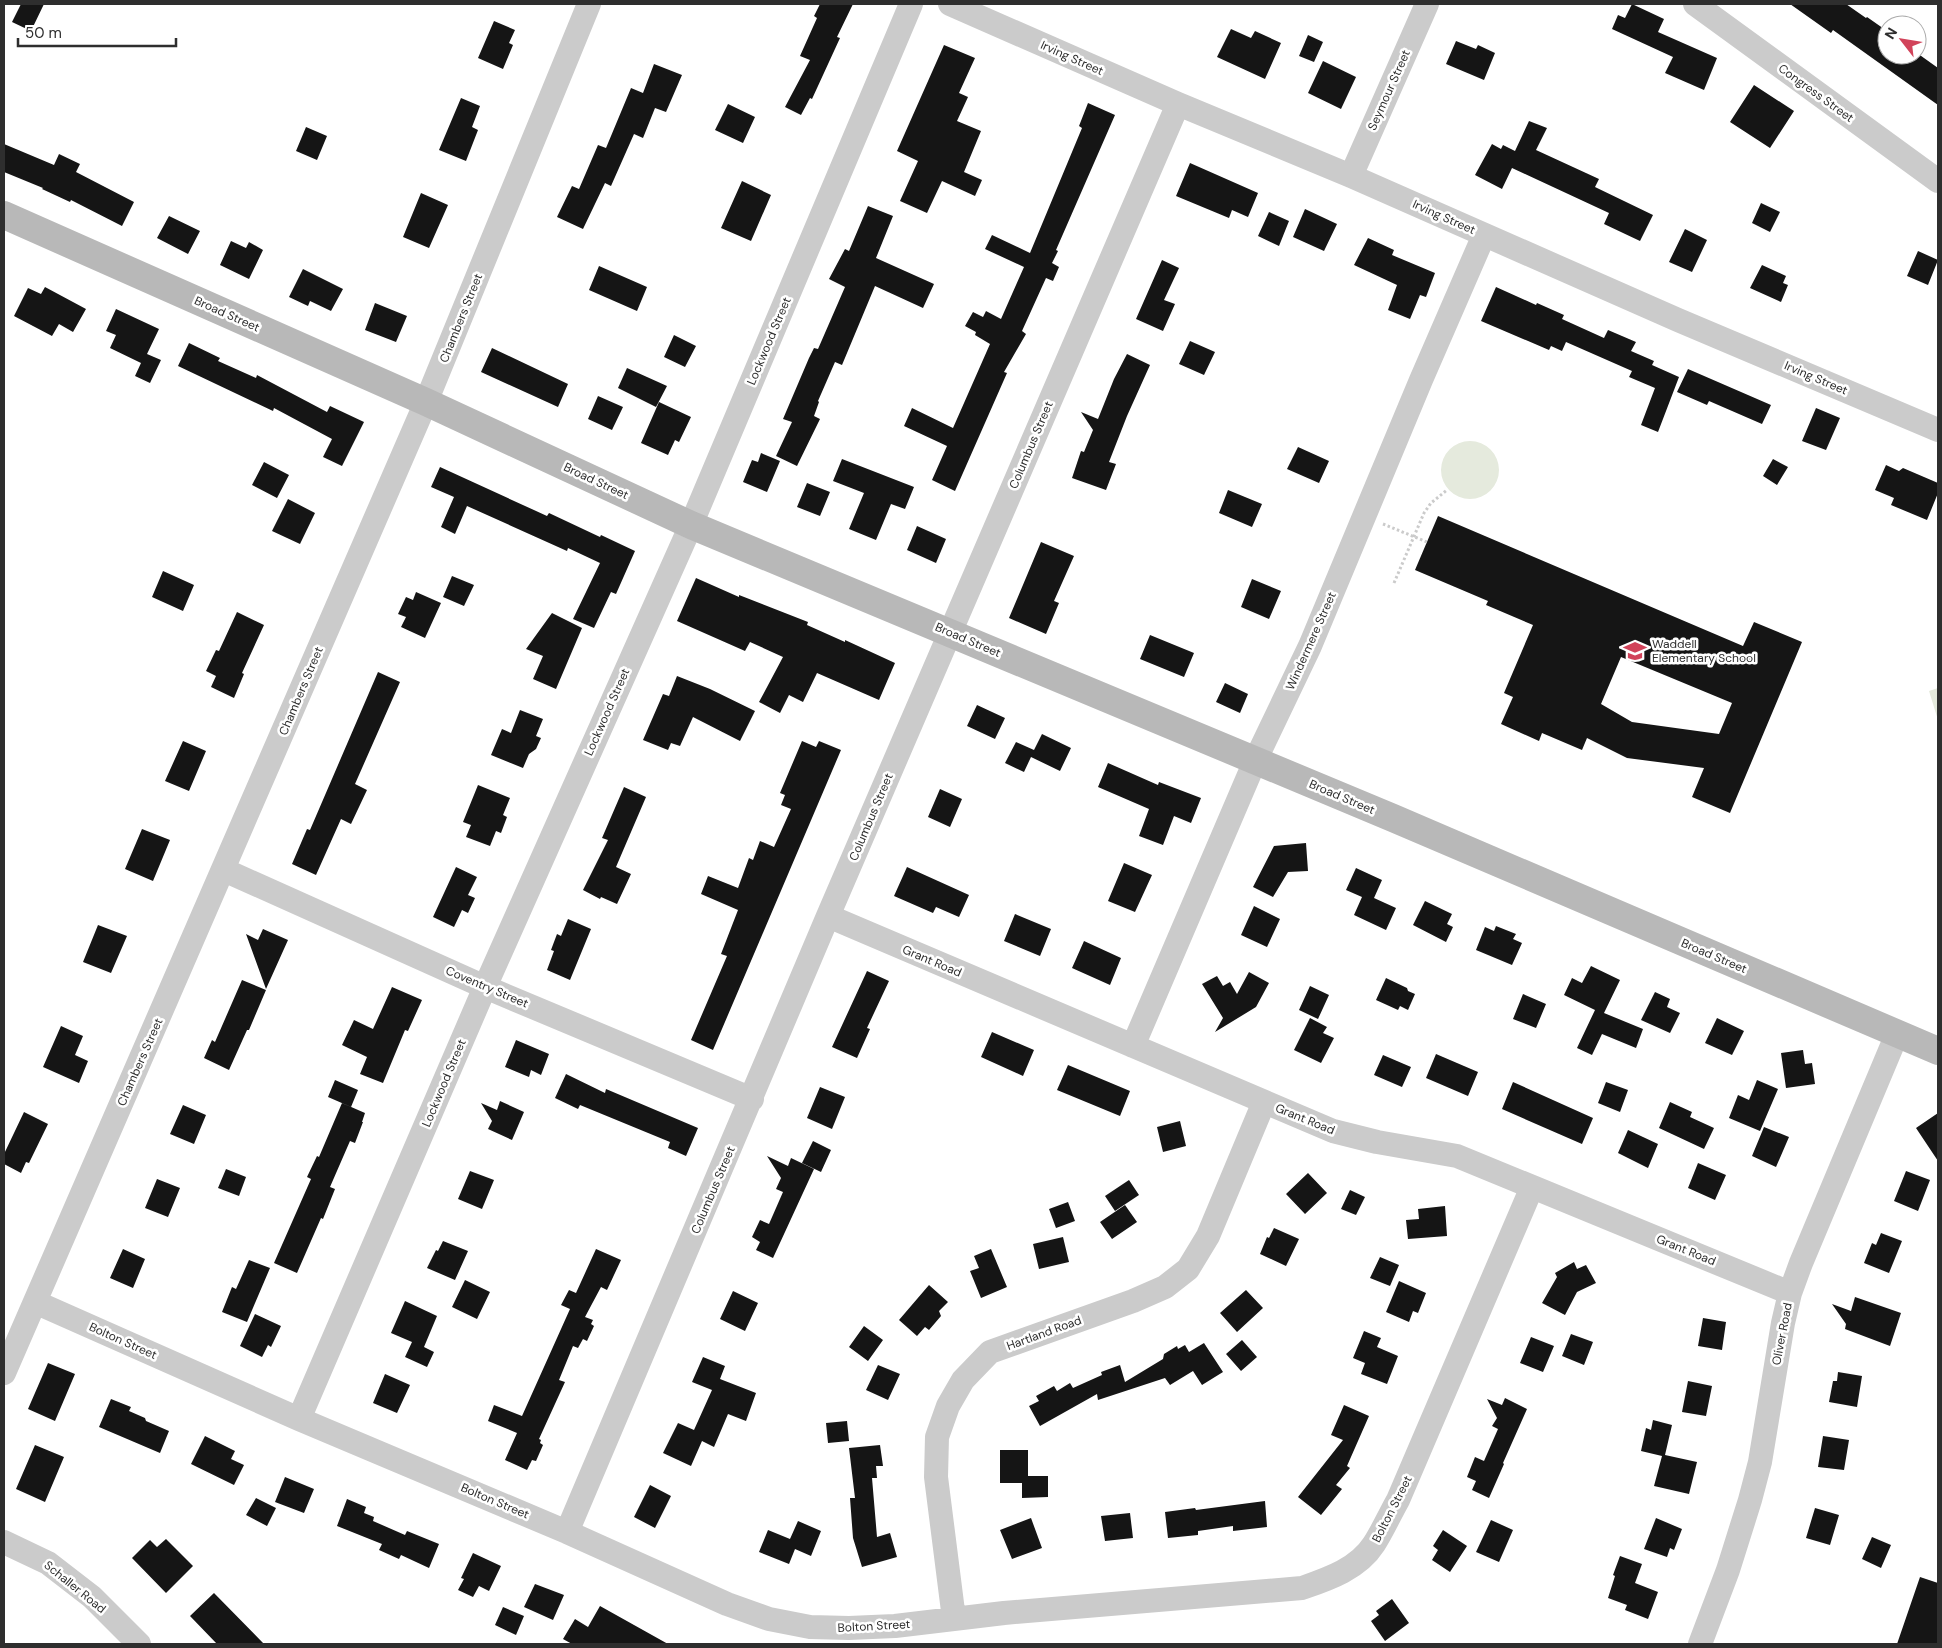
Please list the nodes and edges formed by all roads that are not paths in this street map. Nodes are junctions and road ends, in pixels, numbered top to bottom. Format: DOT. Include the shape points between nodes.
graph roads {
  1 [pos="589,4"];
  2 [pos="911,4"];
  3 [pos="950,4"];
  4 [pos="1426,4"];
  5 [pos="1695,4"];
  6 [pos="1178,104"];
  7 [pos="1351,176"];
  8 [pos="1938,181"];
  9 [pos="4,215"];
  10 [pos="1484,235"];
  11 [pos="426,402"];
  12 [pos="1938,430"];
  13 [pos="691,525"];
  14 [pos="950,632"];
  15 [pos="1256,761"];
  16 [pos="224,870"];
  17 [pos="828,916"];
  18 [pos="485,987"];
  19 [pos="1898,1034"];
  20 [pos="1133,1046"];
  21 [pos="1938,1051"];
  22 [pos="752,1099"];
  23 [pos="1264,1102"];
  24 [pos="1532,1187"];
  25 [pos="1790,1293"];
  26 [pos="35,1302"];
  27 [pos="4,1373"];
  28 [pos="299,1419"];
  29 [pos="567,1532"];
  30 [pos="4,1542"];
  31 [pos="954,1619"];
  32 [pos="139,1644"];
  33 [pos="1700,1644"];
  1 -- 11 [label="street, Chambers Street"];
  2 -- 13 [label="street, Lockwood Street"];
  3 -- 6 [label="street, Irving Street"];
  4 -- 7 [label="street, Seymour Street"];
  5 -- 8 [label="street, Congress Street"];
  6 -- 7 [label="street, Irving Street"];
  6 -- 14 [label="street, Columbus Street"];
  7 -- 10 [label="street, Irving Street"];
  9 -- 11 [label="street, Broad Street"];
  10 -- 12 [label="street, Irving Street"];
  10 -- 15 [label="street, Windermere Street" via="1310,646"];
  11 -- 13 [label="street, Broad Street"];
  11 -- 16 [label="street, Chambers Street"];
  13 -- 14 [label="street, Broad Street"];
  13 -- 18 [label="street, Lockwood Street"];
  14 -- 15 [label="street, Broad Street"];
  14 -- 17 [label="street, Columbus Street"];
  15 -- 19 [label="street, Broad Street"];
  15 -- 20 [label="street, Windermere Street"];
  16 -- 18 [label="street, Coventry Street"];
  16 -- 26 [label="street, Chambers Street"];
  17 -- 20 [label="street, Grant Road"];
  17 -- 22 [label="street, Columbus Street"];
  18 -- 22 [label="street, Coventry Street"];
  18 -- 28 [label="street, Lockwood Street"];
  19 -- 21 [label="street, Broad Street"];
  19 -- 25 [label="street, Oliver Road"];
  20 -- 23 [label="street, Grant Road"];
  22 -- 29 [label="street, Columbus Street"];
  23 -- 24 [label="street, Grant Road" via="1333,1131 1457,1156"];
  23 -- 31 [label="street, Hartland Road" via="1208,1236 1188,1269 1165,1287 1133,1301 990,1352 963,1380 948,1406 937,1438 936,1476"];
  24 -- 25 [label="street, Grant Road"];
  24 -- 31 [label="street, Bolton Street" via="1398,1500 1373,1546 1356,1563 1332,1577 1302,1588"];
  25 -- 33 [label="street, Oliver Road" via="1760,1462 1728,1570"];
  26 -- 27 [label="street, Chambers Street"];
  26 -- 28 [label="street, Bolton Street"];
  28 -- 29 [label="street, Bolton Street"];
  29 -- 31 [label="street, Bolton Street" via="726,1604 769,1619 810,1627 849,1628"];
  30 -- 32 [label="street, Schaller Road" via="48,1562 92,1597"];
}
